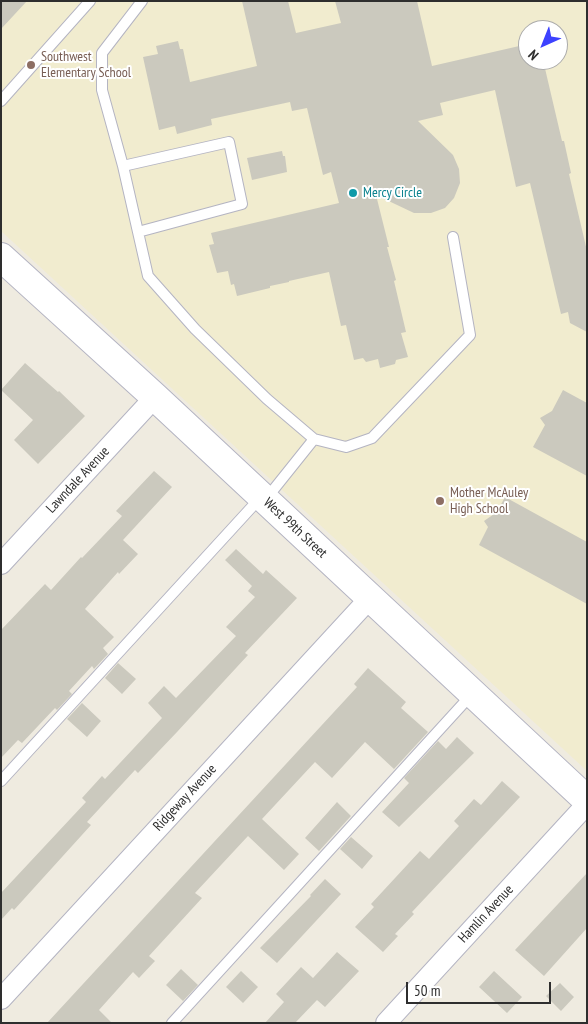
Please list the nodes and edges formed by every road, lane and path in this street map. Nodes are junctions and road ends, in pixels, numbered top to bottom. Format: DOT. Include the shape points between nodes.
graph roads {
  1 [pos="90,1"];
  2 [pos="142,1"];
  3 [pos="1,101"];
  4 [pos="123,166"];
  5 [pos="138,232"];
  6 [pos="453,237"];
  7 [pos="1,257"];
  8 [pos="155,397"];
  9 [pos="314,438"];
  10 [pos="263,498"];
  11 [pos="1,564"];
  12 [pos="370,598"];
  13 [pos="473,694"];
  14 [pos="1,781"];
  15 [pos="587,800"];
  16 [pos="587,804"];
  17 [pos="1,999"];
  18 [pos="172,1023"];
  19 [pos="386,1023"];
  1 -- 3 [label="lane"];
  2 -- 4 [label="lane" via="102,53 102,90"];
  4 -- 5 [label="lane"];
  4 -- 5 [label="lane" via="229,142 242,204"];
  5 -- 9 [label="lane" via="148,276 267,399"];
  6 -- 9 [label="lane" via="470,335 372,438 346,447"];
  7 -- 8 [label="street, West 99th Street"];
  8 -- 10 [label="street, West 99th Street"];
  8 -- 11 [label="street, Lawndale Avenue"];
  9 -- 10 [label="lane"];
  10 -- 12 [label="street, West 99th Street"];
  10 -- 14 [label="lane"];
  12 -- 13 [label="street, West 99th Street"];
  12 -- 17 [label="street, Ridgeway Avenue"];
  13 -- 15 [label="street, West 99th Street"];
  13 -- 18 [label="lane"];
  16 -- 19 [label="street, Hamlin Avenue"];
}
